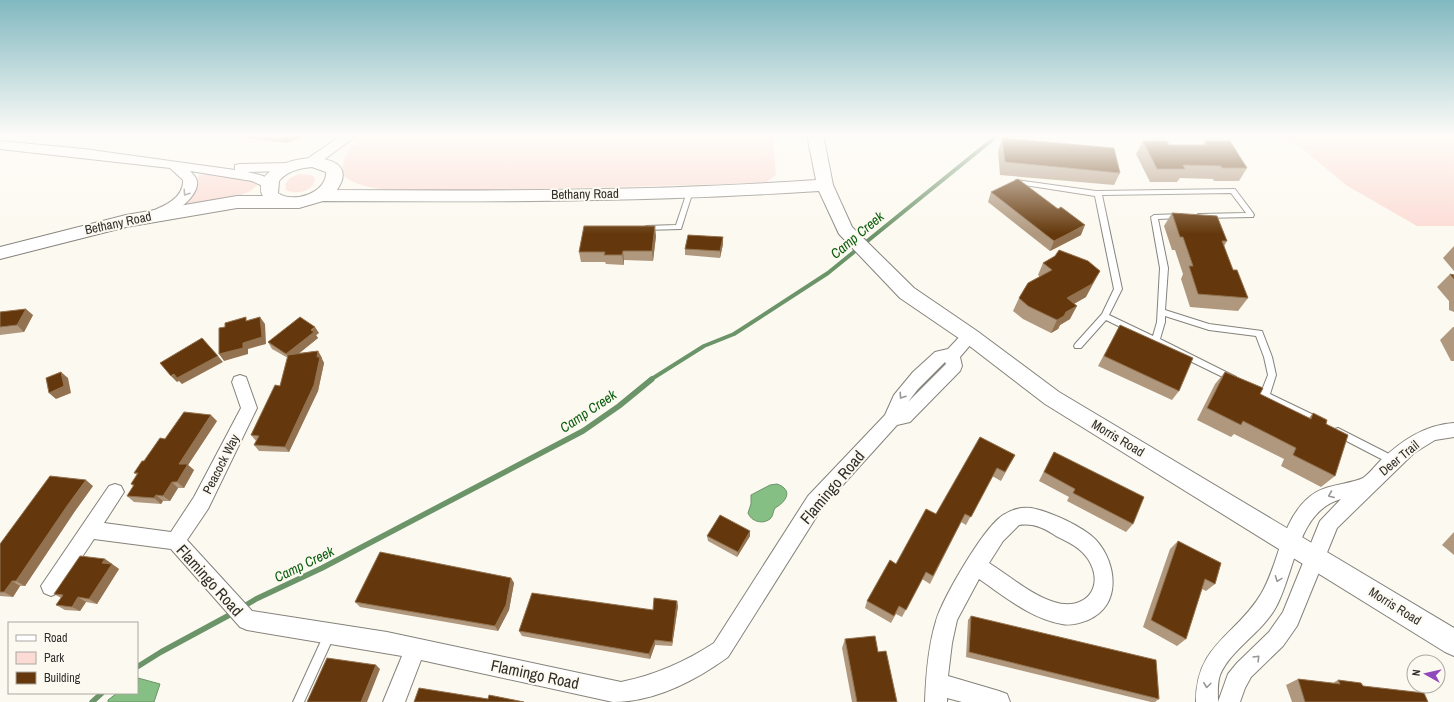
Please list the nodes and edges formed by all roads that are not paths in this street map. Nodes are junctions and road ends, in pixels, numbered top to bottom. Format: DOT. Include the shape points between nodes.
graph roads {
  1 [pos="179,168"];
  2 [pos="201,168"];
  3 [pos="259,168"];
  4 [pos="288,168"];
  5 [pos="325,168"];
  6 [pos="335,168"];
  7 [pos="821,168"];
  8 [pos="210,169"];
  9 [pos="334,174"];
  10 [pos="1018,182"];
  11 [pos="825,185"];
  12 [pos="690,191"];
  13 [pos="272,192"];
  14 [pos="1098,194"];
  15 [pos="321,195"];
  16 [pos="392,196"];
  17 [pos="151,216"];
  18 [pos="638,228"];
  19 [pos="0,253"];
  20 [pos="1162,312"];
  21 [pos="1105,316"];
  22 [pos="970,336"];
  23 [pos="1156,339"];
  24 [pos="1078,346"];
  25 [pos="952,355"];
  26 [pos="920,376"];
  27 [pos="240,382"];
  28 [pos="935,386"];
  29 [pos="1265,395"];
  30 [pos="892,419"];
  31 [pos="1454,430"];
  32 [pos="1392,460"];
  33 [pos="1369,484"];
  34 [pos="115,492"];
  35 [pos="89,530"];
  36 [pos="176,540"];
  37 [pos="1292,543"];
  38 [pos="1315,557"];
  39 [pos="977,566"];
  40 [pos="51,586"];
  41 [pos="330,633"];
  42 [pos="1454,643"];
  43 [pos="415,648"];
  44 [pos="937,693"];
  45 [pos="298,702"];
  46 [pos="394,702"];
  47 [pos="999,702"];
  48 [pos="1207,702"];
  49 [pos="1229,702"];
  1 -- 17 [label="street, one-way" via="190,179 189,189 176,204"];
  2 -- 8 [label="street"];
  3 -- 8 [label="street"];
  4 -- 13 [label="street" via="275,176"];
  5 -- 9 [label="street, Bethany Road"];
  6 -- 9 [label="street"];
  7 -- 11 [label="street, Morris Road"];
  8 -- 13 [label="street" via="256,178"];
  9 -- 15 [label="street" via="331,186"];
  9 -- 16 [label="street, Bethany Road" via="351,187"];
  10 -- 14 [label="lane"];
  11 -- 12 [label="street, Bethany Road"];
  11 -- 22 [label="street, Morris Road" via="845,230 866,253 907,294"];
  12 -- 16 [label="street, Bethany Road"];
  12 -- 18 [label="lane" via="679,228"];
  13 -- 15 [label="street, Bethany Road" via="296,203"];
  13 -- 17 [label="street, Bethany Road" via="237,202"];
  14 -- 20 [label="lane" via="1233,191 1251,215 1154,217 1164,268"];
  14 -- 21 [label="lane" via="1118,289"];
  15 -- 16 [label="street, Bethany Road"];
  17 -- 19 [label="street, Bethany Road" via="71,233"];
  20 -- 23 [label="lane"];
  20 -- 29 [label="lane" via="1209,327 1258,333 1272,375"];
  21 -- 23 [label="lane"];
  21 -- 24 [label="lane"];
  22 -- 25 [label="street, Flamingo Road"];
  22 -- 37 [label="street, Morris Road" via="1052,398"];
  23 -- 29 [label="lane"];
  25 -- 26 [label="street, Flamingo Road" via="941,356"];
  25 -- 28 [label="street, Flamingo Road" via="954,366"];
  26 -- 28 [label="street"];
  26 -- 30 [label="street, Flamingo Road, one-way" via="908,387 896,405"];
  27 -- 36 [label="street, Peacock Way" via="249,408 201,503"];
  28 -- 30 [label="street, Flamingo Road" via="904,417"];
  29 -- 32 [label="lane"];
  30 -- 43 [label="street, Flamingo Road" via="815,502 721,650 694,667 646,688 621,693"];
  31 -- 32 [label="street, Deer Trail" via="1440,431 1429,436"];
  32 -- 33 [label="street, Deer Trail"];
  33 -- 37 [label="street, one-way" via="1330,495 1316,502 1305,515"];
  33 -- 38 [label="street, Deer Trail" via="1330,522"];
  34 -- 35 [label="street"];
  35 -- 36 [label="street, Flamingo Road"];
  35 -- 40 [label="street"];
  36 -- 41 [label="street, Flamingo Road" via="247,620"];
  37 -- 38 [label="street, Morris Road"];
  37 -- 48 [label="street, one-way" via="1268,601 1253,622 1223,651 1209,672 1206,683"];
  38 -- 42 [label="street, Morris Road"];
  49 -- 38 [label="street, Deer Trail, one-way" via="1236,682 1244,670 1276,639 1290,619"];
  39 -- 39 [label="street" via="1004,524 1021,516 1033,516 1053,523 1090,547 1100,564 1104,582 1093,608 1083,613 1061,614 1046,609"];
  39 -- 44 [label="street" via="950,610 945,624"];
  41 -- 43 [label="street, Flamingo Road"];
  41 -- 45 [label="lane"];
  43 -- 46 [label="street"];
  44 -- 47 [label="street"];
}
